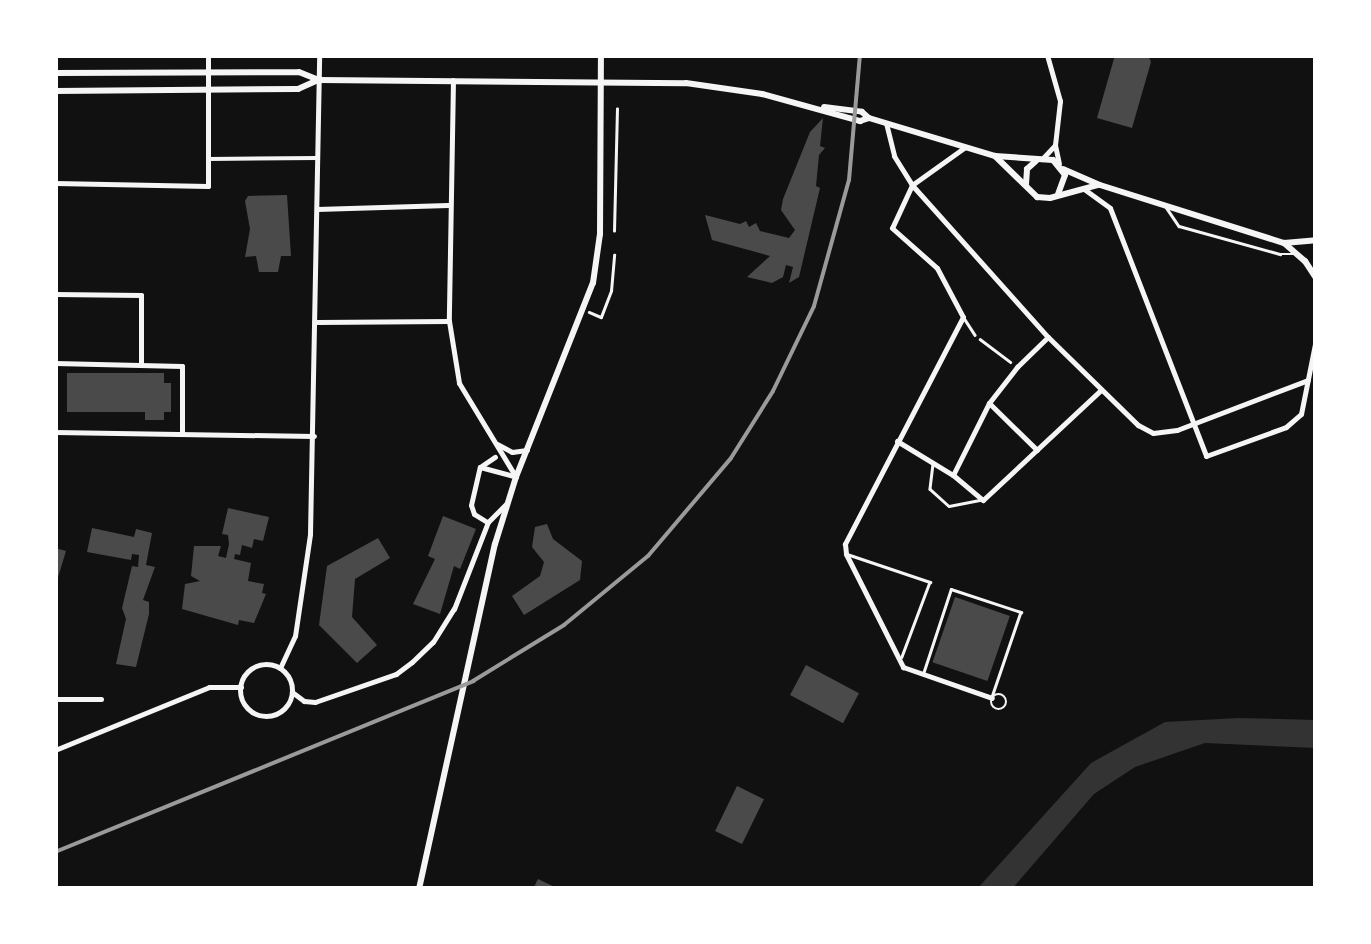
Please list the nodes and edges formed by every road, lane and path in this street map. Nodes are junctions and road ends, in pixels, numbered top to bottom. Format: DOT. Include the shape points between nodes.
graph roads {
  1 [pos="208,55"];
  2 [pos="319,55"];
  3 [pos="601,55"];
  4 [pos="1047,55"];
  5 [pos="208,72"];
  6 [pos="55,74"];
  7 [pos="319,80"];
  8 [pos="453,80"];
  9 [pos="602,80"];
  10 [pos="208,90"];
  11 [pos="55,91"];
  12 [pos="617,109"];
  13 [pos="886,123"];
  14 [pos="1055,145"];
  15 [pos="966,147"];
  16 [pos="995,156"];
  17 [pos="318,158"];
  18 [pos="208,159"];
  19 [pos="1040,160"];
  20 [pos="1061,166"];
  21 [pos="55,183"];
  22 [pos="912,185"];
  23 [pos="1100,185"];
  24 [pos="1084,189"];
  25 [pos="1028,190"];
  26 [pos="1058,194"];
  27 [pos="448,205"];
  28 [pos="1166,206"];
  29 [pos="318,208"];
  30 [pos="614,231"];
  31 [pos="1316,240"];
  32 [pos="1284,244"];
  33 [pos="1297,254"];
  34 [pos="614,255"];
  35 [pos="1305,261"];
  36 [pos="1316,279"];
  37 [pos="55,294"];
  38 [pos="601,317"];
  39 [pos="963,317"];
  40 [pos="449,321"];
  41 [pos="316,322"];
  42 [pos="975,335"];
  43 [pos="1048,337"];
  44 [pos="1316,339"];
  45 [pos="55,364"];
  46 [pos="141,365"];
  47 [pos="1016,367"];
  48 [pos="1308,380"];
  49 [pos="1100,390"];
  50 [pos="989,403"];
  51 [pos="1194,423"];
  52 [pos="55,432"];
  53 [pos="182,434"];
  54 [pos="314,436"];
  55 [pos="897,441"];
  56 [pos="495,443"];
  57 [pos="527,450"];
  58 [pos="1038,450"];
  59 [pos="495,457"];
  60 [pos="933,463"];
  61 [pos="480,467"];
  62 [pos="953,475"];
  63 [pos="516,477"];
  64 [pos="984,500"];
  65 [pos="508,502"];
  66 [pos="488,522"];
  67 [pos="846,554"];
  68 [pos="900,662"];
  69 [pos="280,668"];
  70 [pos="922,675"];
  71 [pos="240,687"];
  72 [pos="292,692"];
  73 [pos="992,698"];
  74 [pos="55,699"];
  75 [pos="101,699"];
  76 [pos="55,750"];
  77 [pos="419,889"];
  1 -- 5 [label="street"];
  2 -- 7 [label="street"];
  3 -- 9 [label="street"];
  4 -- 14 [label="street" via="1060,101"];
  5 -- 6 [label="street"];
  5 -- 7 [label="street" via="298,72"];
  5 -- 10 [label="street"];
  7 -- 8 [label="street"];
  7 -- 10 [label="street" via="298,89"];
  7 -- 17 [label="street"];
  8 -- 9 [label="street"];
  8 -- 27 [label="street"];
  9 -- 13 [label="street" via="721,86 862,112"];
  9 -- 57 [label="street" via="596,265"];
  10 -- 11 [label="street"];
  10 -- 18 [label="street"];
  12 -- 30 [label="path"];
  13 -- 15 [label="street"];
  13 -- 22 [label="street" via="894,156"];
  14 -- 19 [label="street"];
  14 -- 20 [label="street"];
  15 -- 16 [label="street"];
  15 -- 22 [label="street"];
  16 -- 19 [label="street"];
  16 -- 25 [label="street"];
  17 -- 18 [label="street"];
  17 -- 29 [label="street"];
  18 -- 21 [label="street" via="208,186"];
  19 -- 20 [label="street"];
  19 -- 25 [label="street" via="1026,173"];
  20 -- 23 [label="street"];
  20 -- 26 [label="street"];
  22 -- 39 [label="street" via="892,228 937,268"];
  22 -- 43 [label="street"];
  23 -- 24 [label="street"];
  23 -- 28 [label="street"];
  24 -- 26 [label="street"];
  24 -- 51 [label="street" via="1110,208"];
  25 -- 26 [label="street" via="1044,199"];
  27 -- 29 [label="street"];
  27 -- 40 [label="street"];
  28 -- 32 [label="street"];
  28 -- 33 [label="lane" via="1180,226"];
  29 -- 41 [label="street"];
  31 -- 32 [label="street"];
  31 -- 35 [label="street"];
  32 -- 33 [label="street"];
  33 -- 35 [label="street"];
  34 -- 38 [label="path"];
  35 -- 36 [label="street"];
  37 -- 46 [label="street" via="141,294"];
  39 -- 42 [label="lane"];
  39 -- 55 [label="street"];
  40 -- 41 [label="street"];
  40 -- 56 [label="street" via="459,383"];
  41 -- 54 [label="street"];
  42 -- 47 [label="path"];
  43 -- 47 [label="street"];
  43 -- 49 [label="street"];
  44 -- 48 [label="street"];
  45 -- 46 [label="street"];
  46 -- 53 [label="street" via="182,366"];
  47 -- 50 [label="street"];
  48 -- 51 [label="street"];
  48 -- 51 [label="street" via="1301,414 1286,427 1206,456"];
  49 -- 51 [label="street" via="1153,433"];
  49 -- 58 [label="street"];
  50 -- 58 [label="street"];
  50 -- 62 [label="street"];
  52 -- 53 [label="street"];
  53 -- 54 [label="street"];
  54 -- 69 [label="street" via="300,608"];
  55 -- 60 [label="street"];
  55 -- 67 [label="street" via="845,544"];
  56 -- 57 [label="street" via="512,452"];
  56 -- 63 [label="street"];
  57 -- 63 [label="street"];
  58 -- 64 [label="street"];
  59 -- 61 [label="street"];
  60 -- 62 [label="street"];
  60 -- 64 [label="lane" via="930,489 949,506"];
  61 -- 63 [label="street"];
  61 -- 66 [label="street" via="470,506"];
  62 -- 64 [label="street"];
  63 -- 65 [label="street"];
  65 -- 66 [label="street"];
  65 -- 77 [label="street"];
  66 -- 72 [label="street" via="454,609 412,662 315,702"];
  67 -- 68 [label="street"];
  67 -- 68 [label="lane" via="930,582"];
  68 -- 70 [label="street"];
  69 -- 71 [label="street" via="258,666"];
  69 -- 72 [label="street"];
  70 -- 73 [label="street"];
  70 -- 73 [label="lane" via="951,589 1003,606 1021,612"];
  71 -- 72 [label="street" via="243,702 260,716 282,711"];
  71 -- 76 [label="street" via="209,686"];
  74 -- 75 [label="street"];
}
